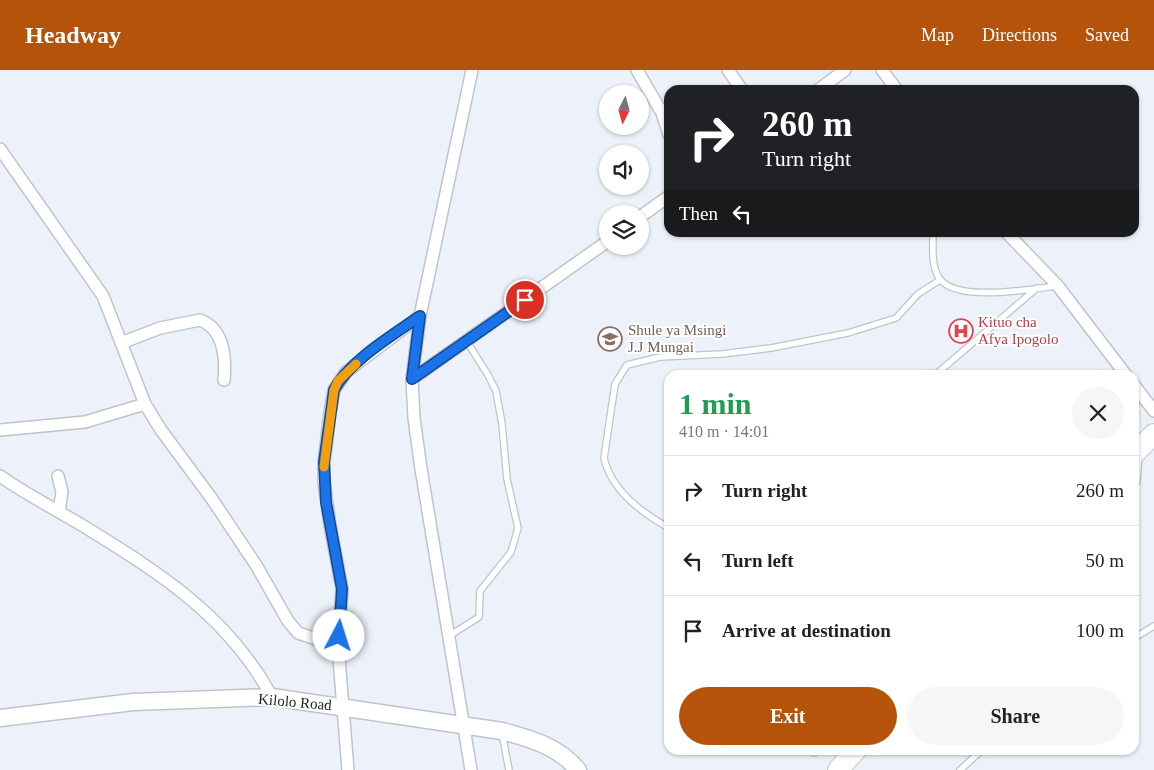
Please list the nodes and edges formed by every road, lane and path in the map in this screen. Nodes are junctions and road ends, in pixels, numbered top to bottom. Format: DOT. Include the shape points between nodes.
graph roads {
  1 [pos="472,70"];
  2 [pos="637,70"];
  3 [pos="728,70"];
  4 [pos="845,70"];
  5 [pos="882,70"];
  6 [pos="738,85"];
  7 [pos="825,85"];
  8 [pos="893,85"];
  9 [pos="664,120"];
  10 [pos="0,149"];
  11 [pos="664,200"];
  12 [pos="649,210"];
  13 [pos="932,237"];
  14 [pos="1011,237"];
  15 [pos="599,247"];
  16 [pos="940,280"];
  17 [pos="1058,286"];
  18 [pos="1037,288"];
  19 [pos="420,316"];
  20 [pos="466,340"];
  21 [pos="121,343"];
  22 [pos="941,370"];
  23 [pos="1122,370"];
  24 [pos="412,379"];
  25 [pos="224,380"];
  26 [pos="1139,392"];
  27 [pos="146,404"];
  28 [pos="1154,411"];
  29 [pos="0,430"];
  30 [pos="1154,434"];
  31 [pos="1139,449"];
  32 [pos="0,476"];
  33 [pos="58,476"];
  34 [pos="60,512"];
  35 [pos="664,525"];
  36 [pos="1154,626"];
  37 [pos="1139,635"];
  38 [pos="448,637"];
  39 [pos="338,646"];
  40 [pos="272,697"];
  41 [pos="343,707"];
  42 [pos="0,718"];
  43 [pos="462,724"];
  44 [pos="502,731"];
  45 [pos="852,755"];
  46 [pos="976,755"];
  47 [pos="348,770"];
  48 [pos="471,770"];
  49 [pos="509,770"];
  50 [pos="578,770"];
  51 [pos="838,770"];
  52 [pos="960,770"];
  1 -- 19 [label="street"];
  2 -- 9 [label="street"];
  3 -- 6 [label="street"];
  4 -- 7 [label="street"];
  5 -- 8 [label="street"];
  10 -- 21 [label="street" via="103,296"];
  11 -- 12 [label="street"];
  13 -- 16 [label="lane" via="933,259"];
  14 -- 17 [label="street"];
  15 -- 20 [label="street"];
  16 -- 18 [label="lane" via="979,293"];
  16 -- 35 [label="lane" via="918,294 896,318 848,333 771,348 660,357 627,365 615,384 604,458 617,485 648,516"];
  17 -- 18 [label="lane"];
  17 -- 23 [label="street"];
  18 -- 22 [label="lane"];
  19 -- 24 [label="street"];
  19 -- 39 [label="street" via="346,372 334,390 324,462 326,502 342,589"];
  20 -- 24 [label="street"];
  20 -- 38 [label="lane" via="496,391 507,479 518,528 511,552 480,591 479,617"];
  21 -- 25 [label="street" via="160,328 200,320 214,329 220,341 225,355"];
  21 -- 27 [label="street"];
  24 -- 38 [label="street" via="414,418"];
  26 -- 28 [label="street"];
  27 -- 29 [label="street" via="85,422"];
  27 -- 39 [label="street" via="256,565 294,629 306,637"];
  30 -- 31 [label="highway"];
  32 -- 34 [label="street"];
  33 -- 34 [label="street" via="62,492"];
  34 -- 40 [label="street" via="196,602 233,639"];
  36 -- 37 [label="lane"];
  38 -- 43 [label="street"];
  39 -- 41 [label="street"];
  40 -- 41 [label="main road, Kilolo Road"];
  40 -- 42 [label="main road, Kilolo Road" via="133,702"];
  41 -- 43 [label="main road, Kilolo Road"];
  41 -- 47 [label="street"];
  43 -- 44 [label="main road, Kilolo Road"];
  43 -- 48 [label="street"];
  44 -- 49 [label="lane"];
  44 -- 50 [label="main road, Kilolo Road" via="556,750"];
  45 -- 51 [label="highway"];
  46 -- 52 [label="lane"];
}
